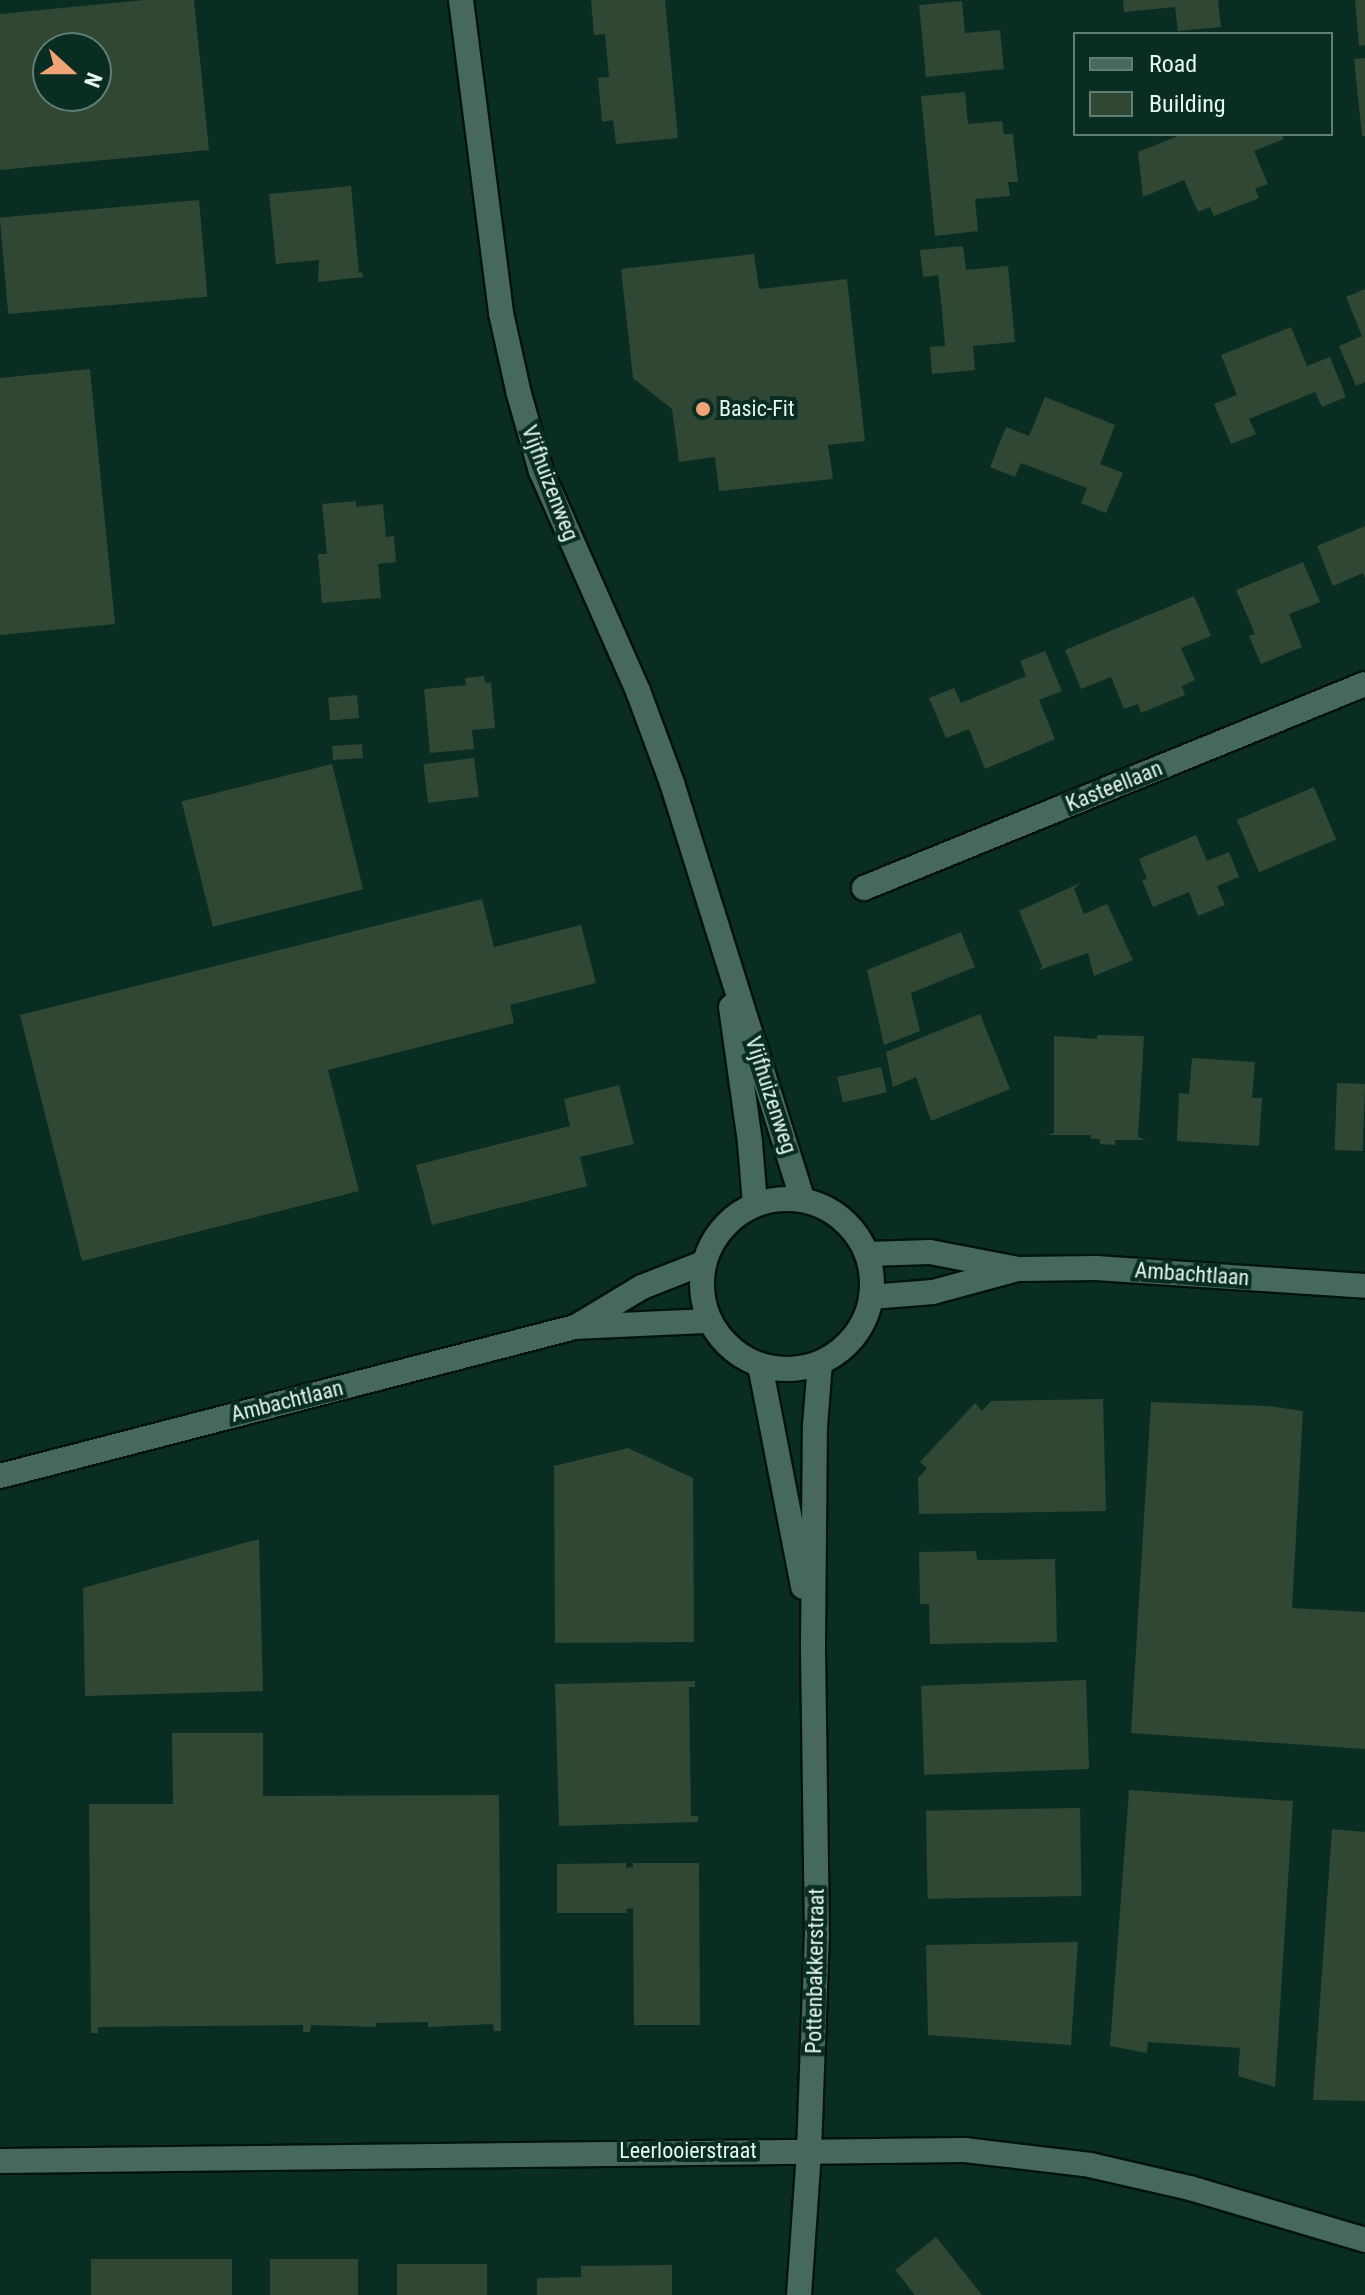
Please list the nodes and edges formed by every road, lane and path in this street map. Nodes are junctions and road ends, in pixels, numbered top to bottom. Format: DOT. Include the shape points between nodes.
graph roads {
  1 [pos="461,0"];
  2 [pos="1365,684"];
  3 [pos="864,888"];
  4 [pos="722,945"];
  5 [pos="803,1200"];
  6 [pos="755,1204"];
  7 [pos="867,1254"];
  8 [pos="703,1263"];
  9 [pos="1018,1269"];
  10 [pos="1365,1286"];
  11 [pos="871,1297"];
  12 [pos="709,1321"];
  13 [pos="575,1327"];
  14 [pos="820,1363"];
  15 [pos="760,1365"];
  16 [pos="0,1476"];
  17 [pos="813,1646"];
  18 [pos="809,2151"];
  19 [pos="0,2161"];
  20 [pos="1365,2240"];
  21 [pos="799,2295"];
  1 -- 4 [label="street, Vijfhuizenweg" via="501,313 519,394 541,471 664,759"];
  2 -- 3 [label="street, Kasteellaan"];
  4 -- 5 [label="street, Vijfhuizenweg"];
  4 -- 6 [label="street, Vijfhuizenweg"];
  5 -- 6 [label="street"];
  5 -- 7 [label="street" via="841,1218"];
  6 -- 8 [label="street" via="716,1234"];
  7 -- 9 [label="street, Ambachtlaan" via="930,1252"];
  7 -- 11 [label="street"];
  8 -- 12 [label="street" via="702,1295"];
  8 -- 13 [label="street, Ambachtlaan" via="642,1287"];
  9 -- 10 [label="street, Ambachtlaan" via="1096,1268"];
  9 -- 11 [label="street, Ambachtlaan" via="933,1292"];
  11 -- 14 [label="street" via="856,1335"];
  12 -- 13 [label="street, Ambachtlaan"];
  12 -- 15 [label="street" via="731,1349"];
  13 -- 16 [label="street, Ambachtlaan"];
  14 -- 15 [label="street" via="793,1369"];
  14 -- 17 [label="street, Pottenbakkerstraat"];
  15 -- 17 [label="street, Pottenbakkerstraat"];
  17 -- 18 [label="street, Pottenbakkerstraat" via="817,1936"];
  18 -- 19 [label="street, Leerlooierstraat"];
  18 -- 20 [label="street, Leerlooierstraat" via="965,2150 1090,2165 1190,2188"];
  18 -- 21 [label="street, Pottenbakkerstraat"];
}
